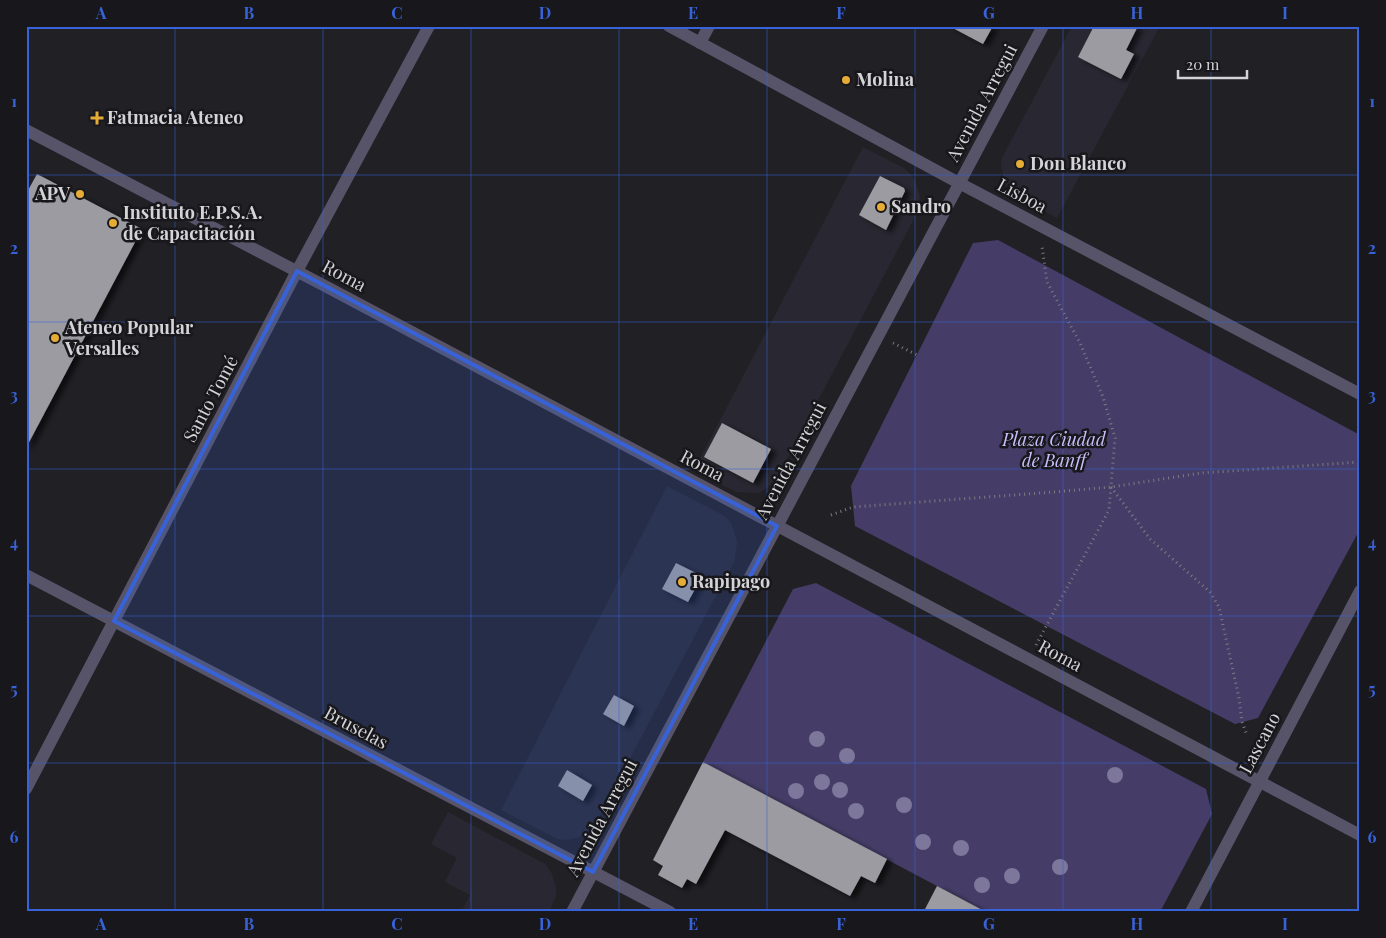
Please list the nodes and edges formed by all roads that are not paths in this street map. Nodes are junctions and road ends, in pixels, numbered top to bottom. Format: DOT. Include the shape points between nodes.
graph roads {
  1 [pos="429,26"];
  2 [pos="670,26"];
  3 [pos="709,26"];
  4 [pos="1043,26"];
  5 [pos="700,43"];
  6 [pos="26,130"];
  7 [pos="959,183"];
  8 [pos="297,272"];
  9 [pos="1360,394"];
  10 [pos="777,526"];
  11 [pos="26,575"];
  12 [pos="1360,591"];
  13 [pos="114,621"];
  14 [pos="1260,782"];
  15 [pos="26,789"];
  16 [pos="1360,835"];
  17 [pos="593,872"];
  18 [pos="572,912"];
  19 [pos="670,912"];
  20 [pos="1191,912"];
  1 -- 8 [label="street, Santo Tomé"];
  2 -- 5 [label="street, Lisboa"];
  3 -- 5 [label="street"];
  4 -- 7 [label="street, Avenida Arregui"];
  5 -- 7 [label="street, Lisboa"];
  6 -- 8 [label="street, Roma"];
  7 -- 9 [label="street, Lisboa"];
  7 -- 10 [label="street, Avenida Arregui"];
  8 -- 10 [label="street, Roma"];
  8 -- 13 [label="street, Santo Tomé"];
  10 -- 14 [label="street, Roma"];
  10 -- 17 [label="street, Avenida Arregui"];
  11 -- 13 [label="street, Bruselas"];
  12 -- 14 [label="street, Lascano"];
  13 -- 15 [label="street, Santo Tomé"];
  13 -- 17 [label="street, Bruselas"];
  14 -- 16 [label="street, Roma"];
  14 -- 20 [label="street, Lascano"];
  17 -- 18 [label="street, Avenida Arregui"];
  17 -- 19 [label="street, Bruselas"];
}
